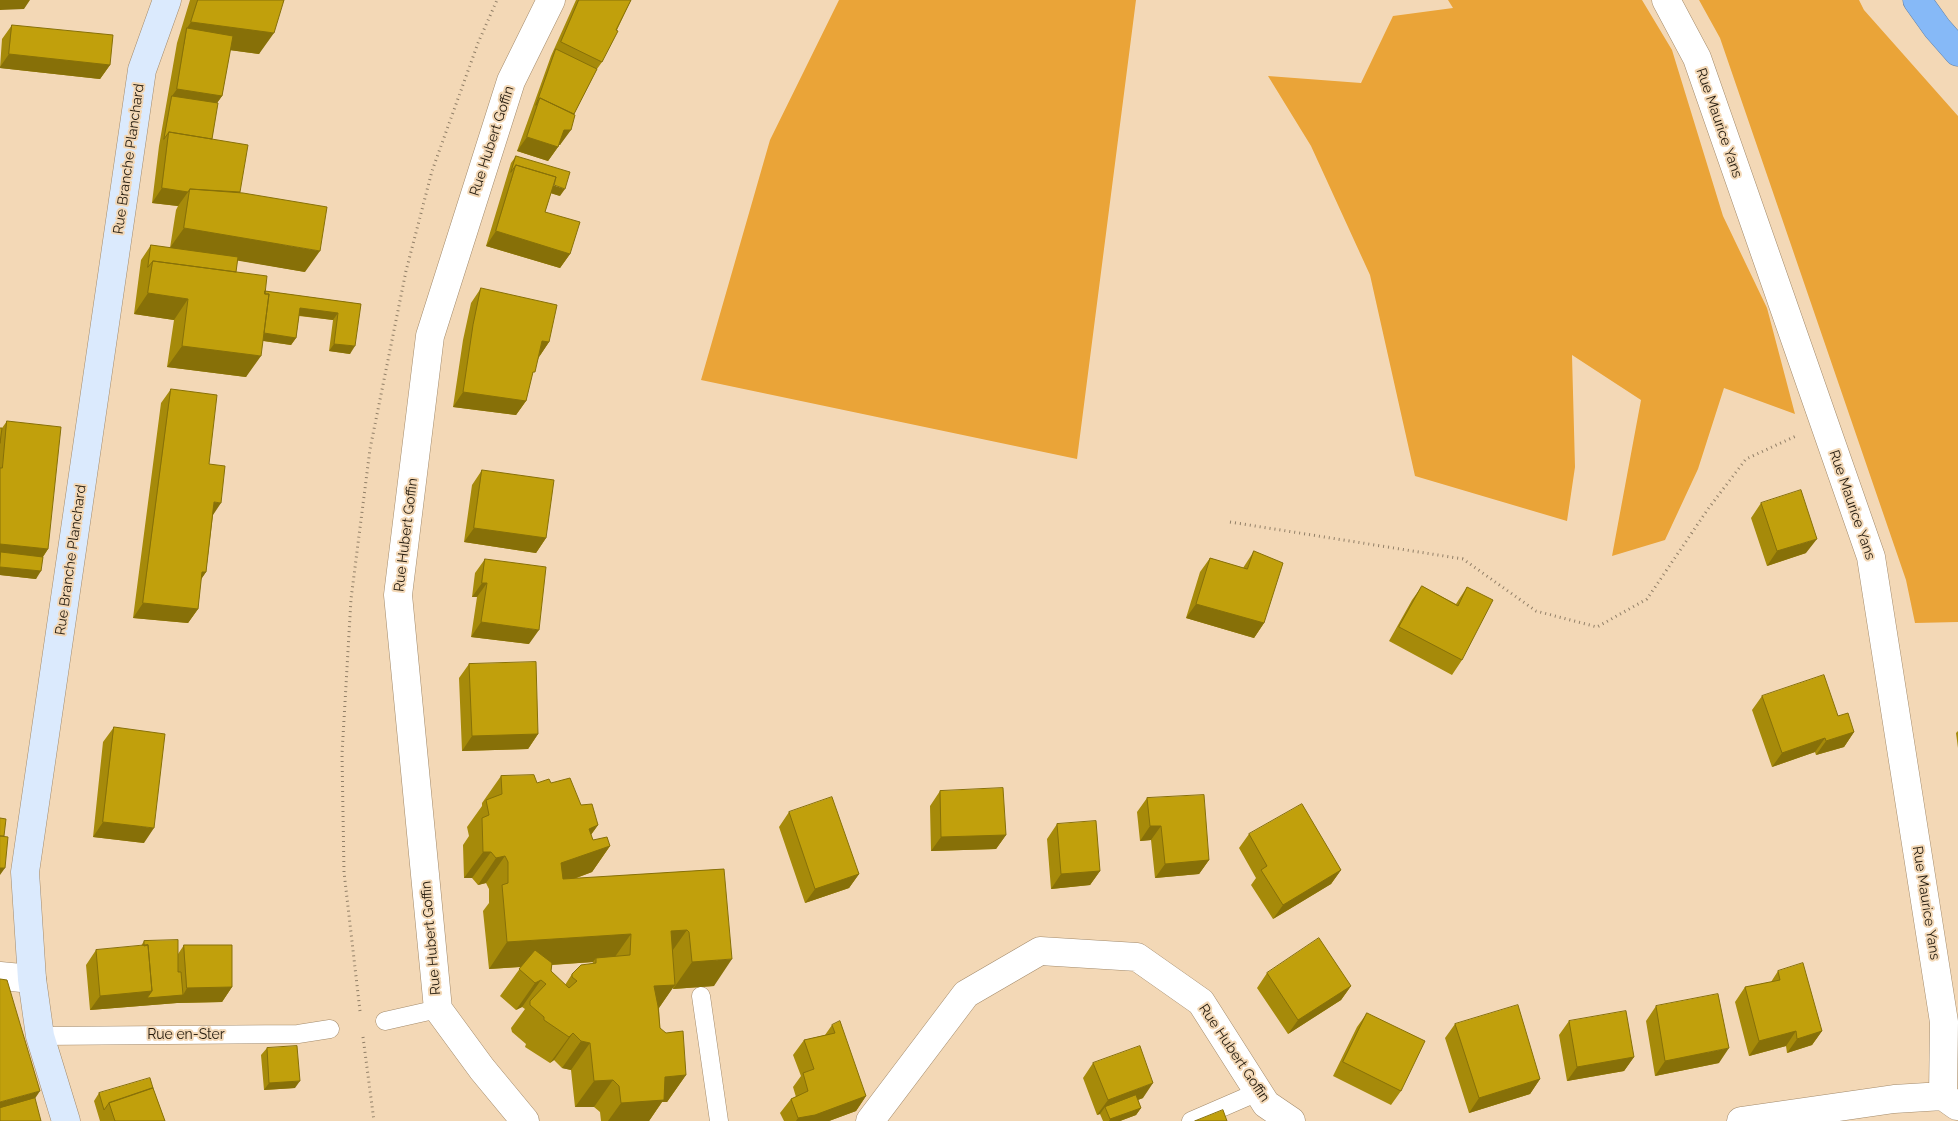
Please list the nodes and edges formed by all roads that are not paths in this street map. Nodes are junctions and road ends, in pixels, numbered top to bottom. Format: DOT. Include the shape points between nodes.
graph roads {
  1 [pos="167,0"];
  2 [pos="551,0"];
  3 [pos="1666,0"];
  4 [pos="1917,0"];
  5 [pos="1958,52"];
  6 [pos="0,976"];
  7 [pos="32,979"];
  8 [pos="701,996"];
  9 [pos="438,1009"];
  10 [pos="385,1021"];
  11 [pos="330,1029"];
  12 [pos="40,1036"];
  13 [pos="1258,1092"];
  14 [pos="1951,1101"];
  15 [pos="66,1121"];
  16 [pos="525,1121"];
  17 [pos="719,1121"];
  18 [pos="870,1121"];
  19 [pos="1191,1121"];
  20 [pos="1291,1121"];
  21 [pos="1741,1121"];
  1 -- 7 [label="main road, Rue Branche Planchard" via="142,70 25,872"];
  2 -- 9 [label="street, Rue Hubert Goffin" via="511,81 430,336 398,595"];
  3 -- 14 [label="street, Rue Maurice Yans" via="1696,58 1872,557 1944,1022"];
  4 -- 5 [label="highway"];
  6 -- 7 [label="street"];
  7 -- 12 [label="main road, Rue Branche Planchard"];
  8 -- 17 [label="lane"];
  9 -- 10 [label="lane"];
  9 -- 16 [label="street, Rue Hubert Goffin"];
  11 -- 12 [label="lane, Rue en-Ster" via="298,1034"];
  12 -- 15 [label="main road, Rue Branche Planchard"];
  13 -- 18 [label="street, Rue Hubert Goffin" via="1201,1002 1137,958 1040,951 966,994"];
  13 -- 19 [label="lane"];
  13 -- 20 [label="street, Rue Hubert Goffin" via="1266,1104"];
  14 -- 21 [label="street" via="1894,1099"];
}
